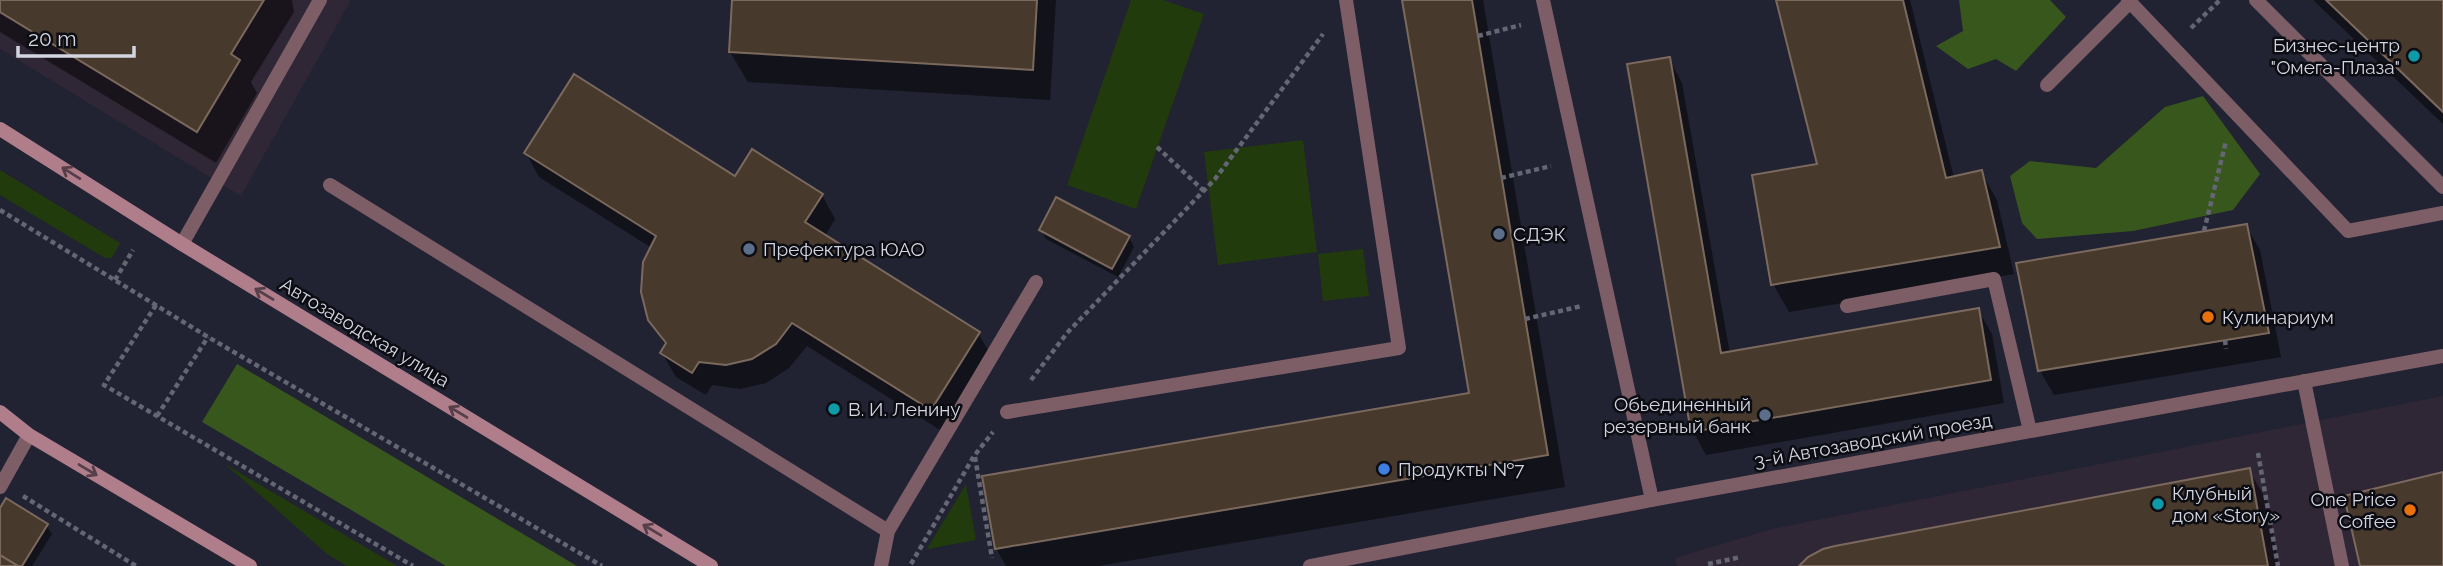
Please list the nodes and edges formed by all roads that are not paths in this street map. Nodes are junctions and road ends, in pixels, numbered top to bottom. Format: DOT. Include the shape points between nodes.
graph roads {
  1 [pos="320,0"];
  2 [pos="1543,0"];
  3 [pos="2256,0"];
  4 [pos="1347,1"];
  5 [pos="2129,1"];
  6 [pos="2047,85"];
  7 [pos="0,130"];
  8 [pos="330,185"];
  9 [pos="2443,187"];
  10 [pos="2443,214"];
  11 [pos="183,244"];
  12 [pos="1036,282"];
  13 [pos="1847,306"];
  14 [pos="2443,356"];
  15 [pos="2304,382"];
  16 [pos="0,412"];
  17 [pos="1007,412"];
  18 [pos="0,419"];
  19 [pos="2030,431"];
  20 [pos="29,435"];
  21 [pos="1,485"];
  22 [pos="1652,500"];
  23 [pos="888,531"];
  24 [pos="250,566"];
  25 [pos="711,566"];
  26 [pos="881,566"];
  27 [pos="1310,566"];
  28 [pos="2342,566"];
  1 -- 11 [label="street"];
  2 -- 22 [label="street"];
  3 -- 9 [label="street"];
  4 -- 17 [label="street" via="1399,348"];
  5 -- 6 [label="street"];
  5 -- 10 [label="street" via="2348,231"];
  11 -- 7 [label="main road, Автозаводская улица, one-way"];
  8 -- 23 [label="street"];
  25 -- 11 [label="main road, Автозаводская улица, one-way"];
  12 -- 23 [label="street"];
  13 -- 19 [label="street" via="1994,279"];
  14 -- 15 [label="street, 3-й Автозаводский проезд"];
  15 -- 19 [label="street, 3-й Автозаводский проезд"];
  15 -- 28 [label="street"];
  16 -- 20 [label="main road"];
  18 -- 20 [label="main road"];
  19 -- 22 [label="street, 3-й Автозаводский проезд"];
  20 -- 21 [label="street"];
  20 -- 24 [label="main road, one-way"];
  22 -- 27 [label="street, 3-й Автозаводский проезд"];
  23 -- 26 [label="street"];
}
